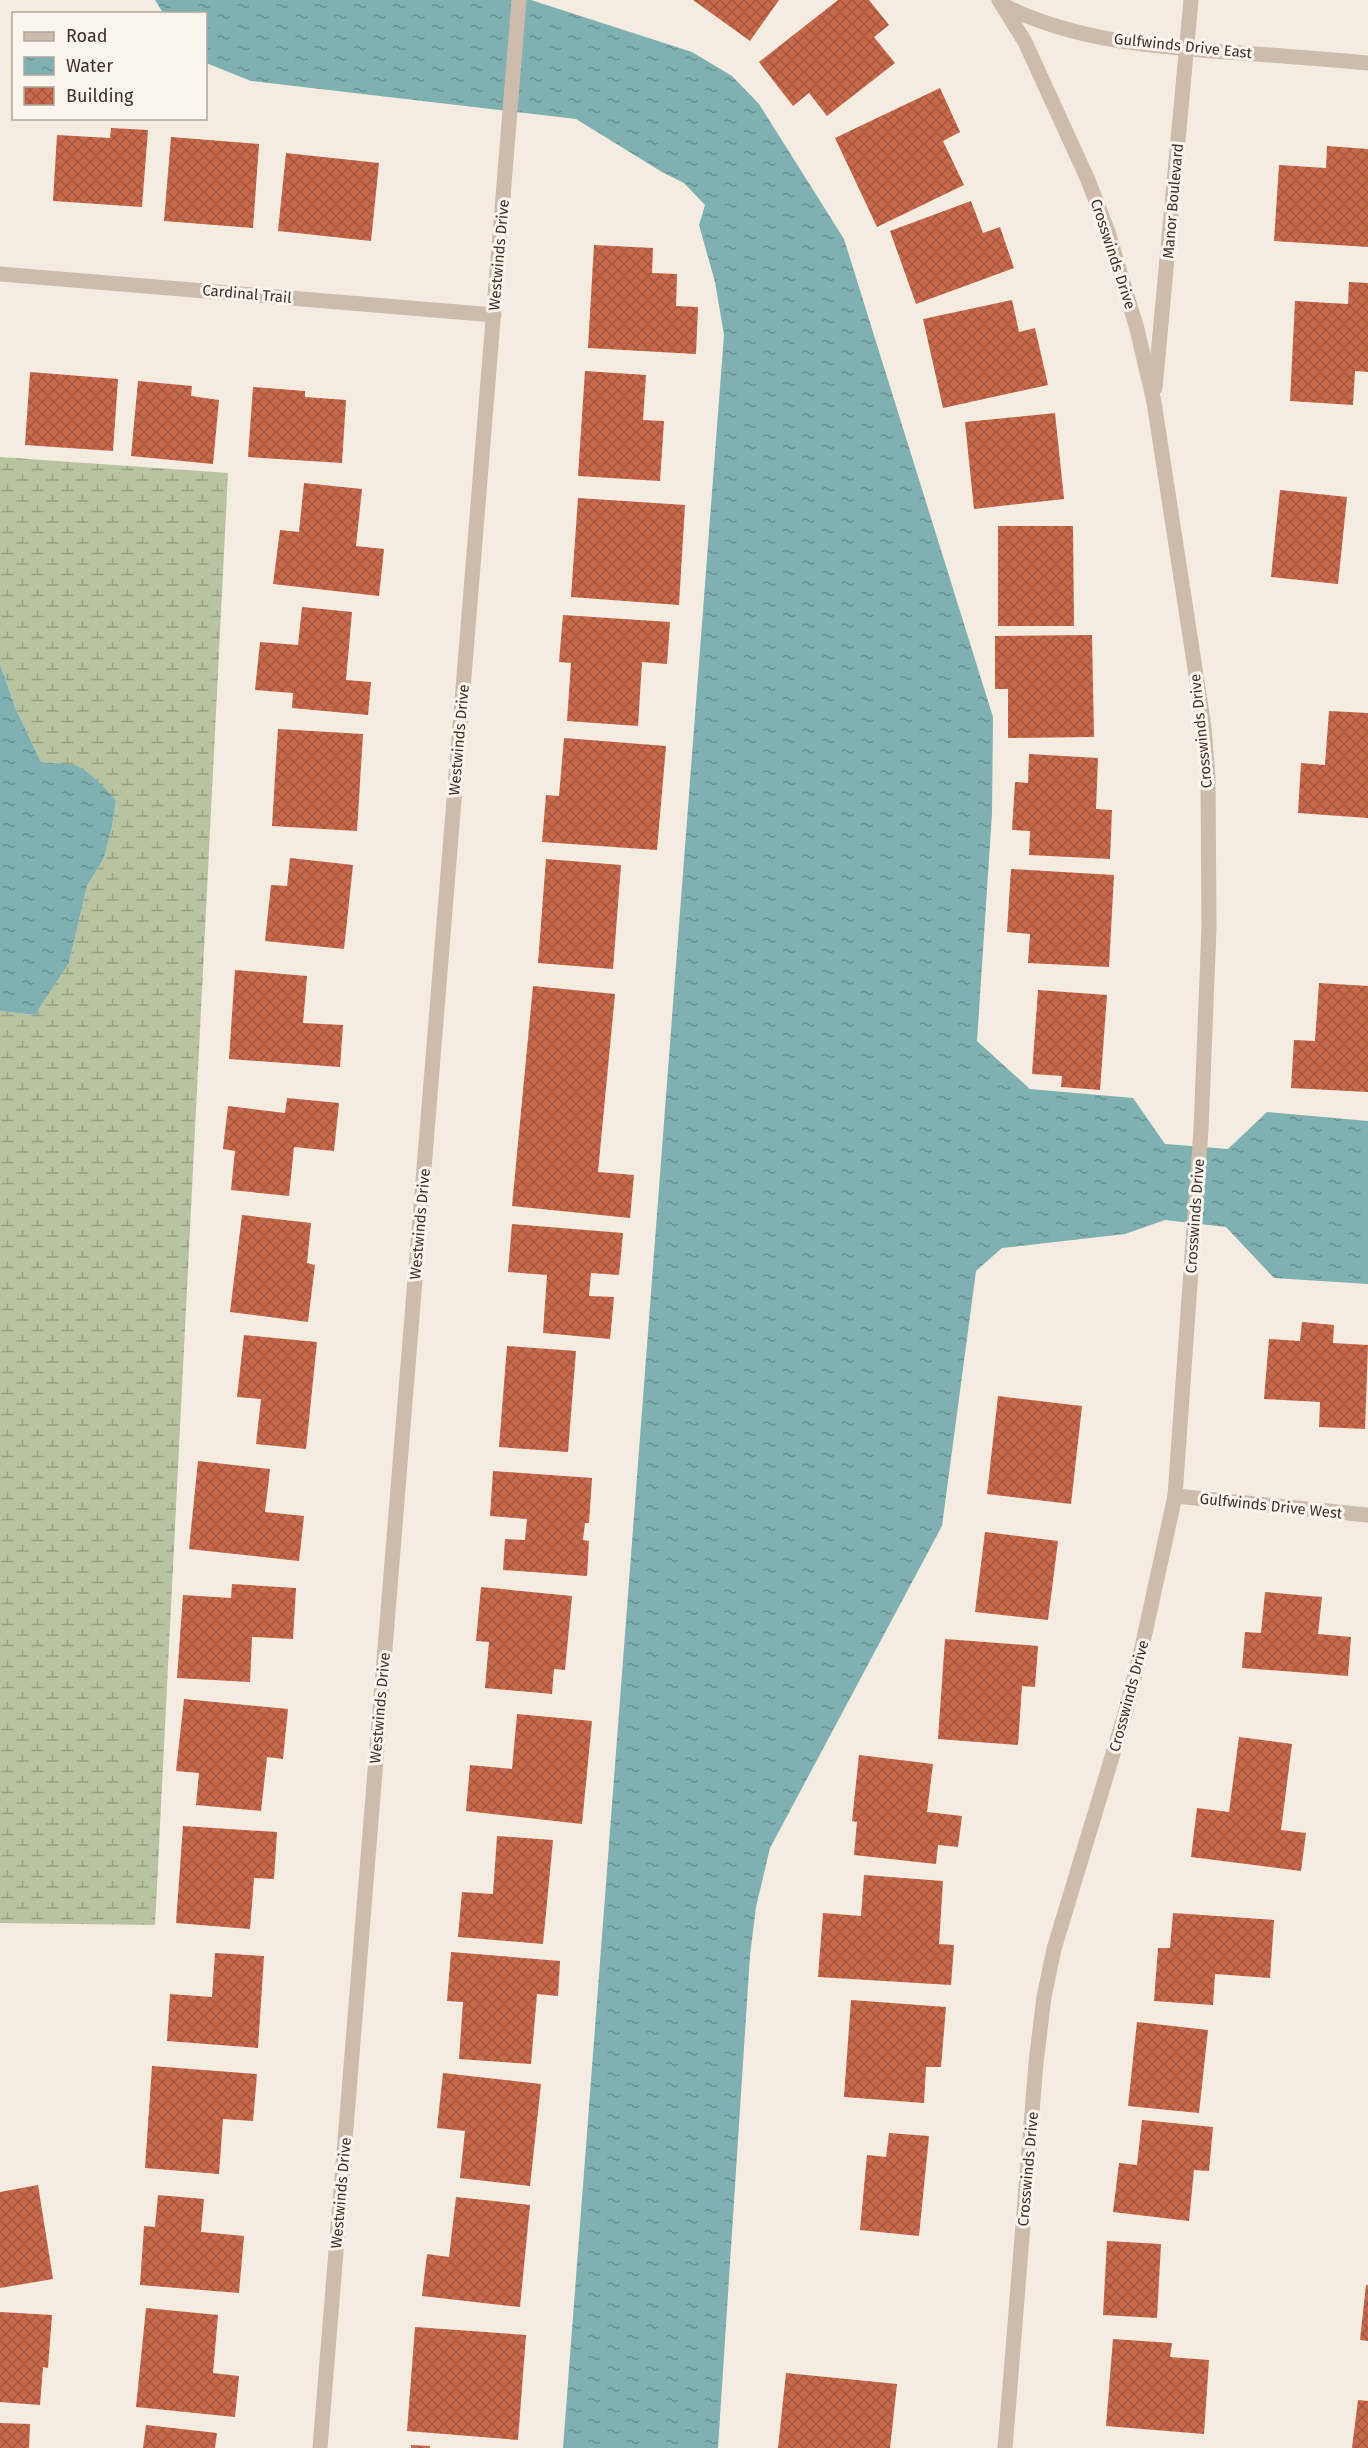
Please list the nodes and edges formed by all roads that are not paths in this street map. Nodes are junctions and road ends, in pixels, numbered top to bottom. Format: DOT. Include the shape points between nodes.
graph roads {
  1 [pos="519,0"];
  2 [pos="1191,0"];
  3 [pos="1001,3"];
  4 [pos="1186,48"];
  5 [pos="1368,63"];
  6 [pos="0,274"];
  7 [pos="494,315"];
  8 [pos="1154,402"];
  9 [pos="1175,1496"];
  10 [pos="1368,1515"];
  11 [pos="320,2448"];
  12 [pos="1005,2448"];
  1 -- 7 [label="street, Westwinds Drive"];
  2 -- 4 [label="street, Manor Boulevard"];
  3 -- 4 [label="street, Gulfwinds Drive East" via="1024,16 1070,31"];
  3 -- 8 [label="street, Crosswinds Drive" via="1040,71 1092,190 1129,300"];
  4 -- 5 [label="street, Gulfwinds Drive East"];
  4 -- 8 [label="street, Manor Boulevard"];
  6 -- 7 [label="street, Cardinal Trail"];
  7 -- 11 [label="street, Westwinds Drive"];
  8 -- 9 [label="street, Crosswinds Drive" via="1204,727 1208,778 1209,928 1201,1130"];
  9 -- 10 [label="street, Gulfwinds Drive West"];
  9 -- 12 [label="street, Crosswinds Drive" via="1125,1714 1054,1949 1044,1997"];
}
